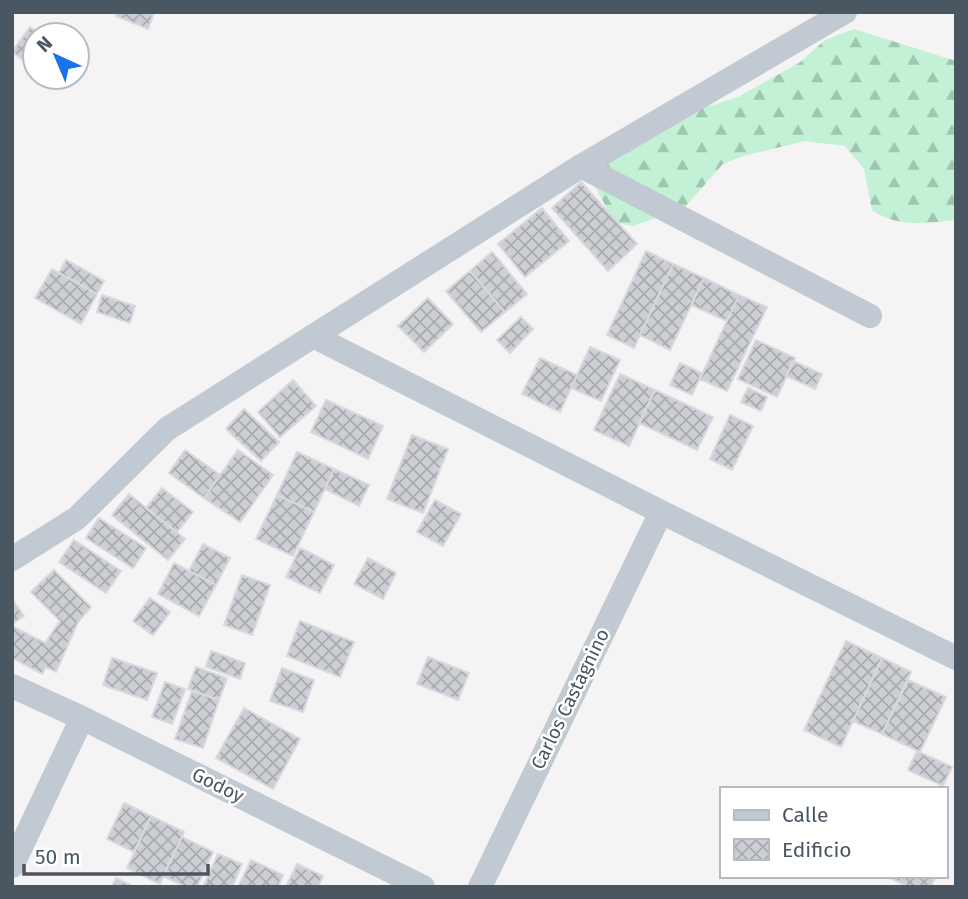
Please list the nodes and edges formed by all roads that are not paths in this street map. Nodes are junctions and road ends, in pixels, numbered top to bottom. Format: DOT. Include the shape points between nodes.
graph roads {
  1 [pos="845,12"];
  2 [pos="581,166"];
  3 [pos="870,316"];
  4 [pos="313,336"];
  5 [pos="661,512"];
  6 [pos="12,559"];
  7 [pos="956,658"];
  8 [pos="12,686"];
  9 [pos="82,718"];
  10 [pos="12,866"];
  11 [pos="423,887"];
  12 [pos="480,887"];
  1 -- 2 [label="street"];
  2 -- 3 [label="street"];
  2 -- 4 [label="street"];
  4 -- 5 [label="street"];
  4 -- 6 [label="street" via="167,429 77,518"];
  5 -- 7 [label="street"];
  5 -- 12 [label="street, Carlos Castagnino"];
  8 -- 9 [label="street, Godoy"];
  9 -- 10 [label="street"];
  9 -- 11 [label="street, Godoy"];
}
